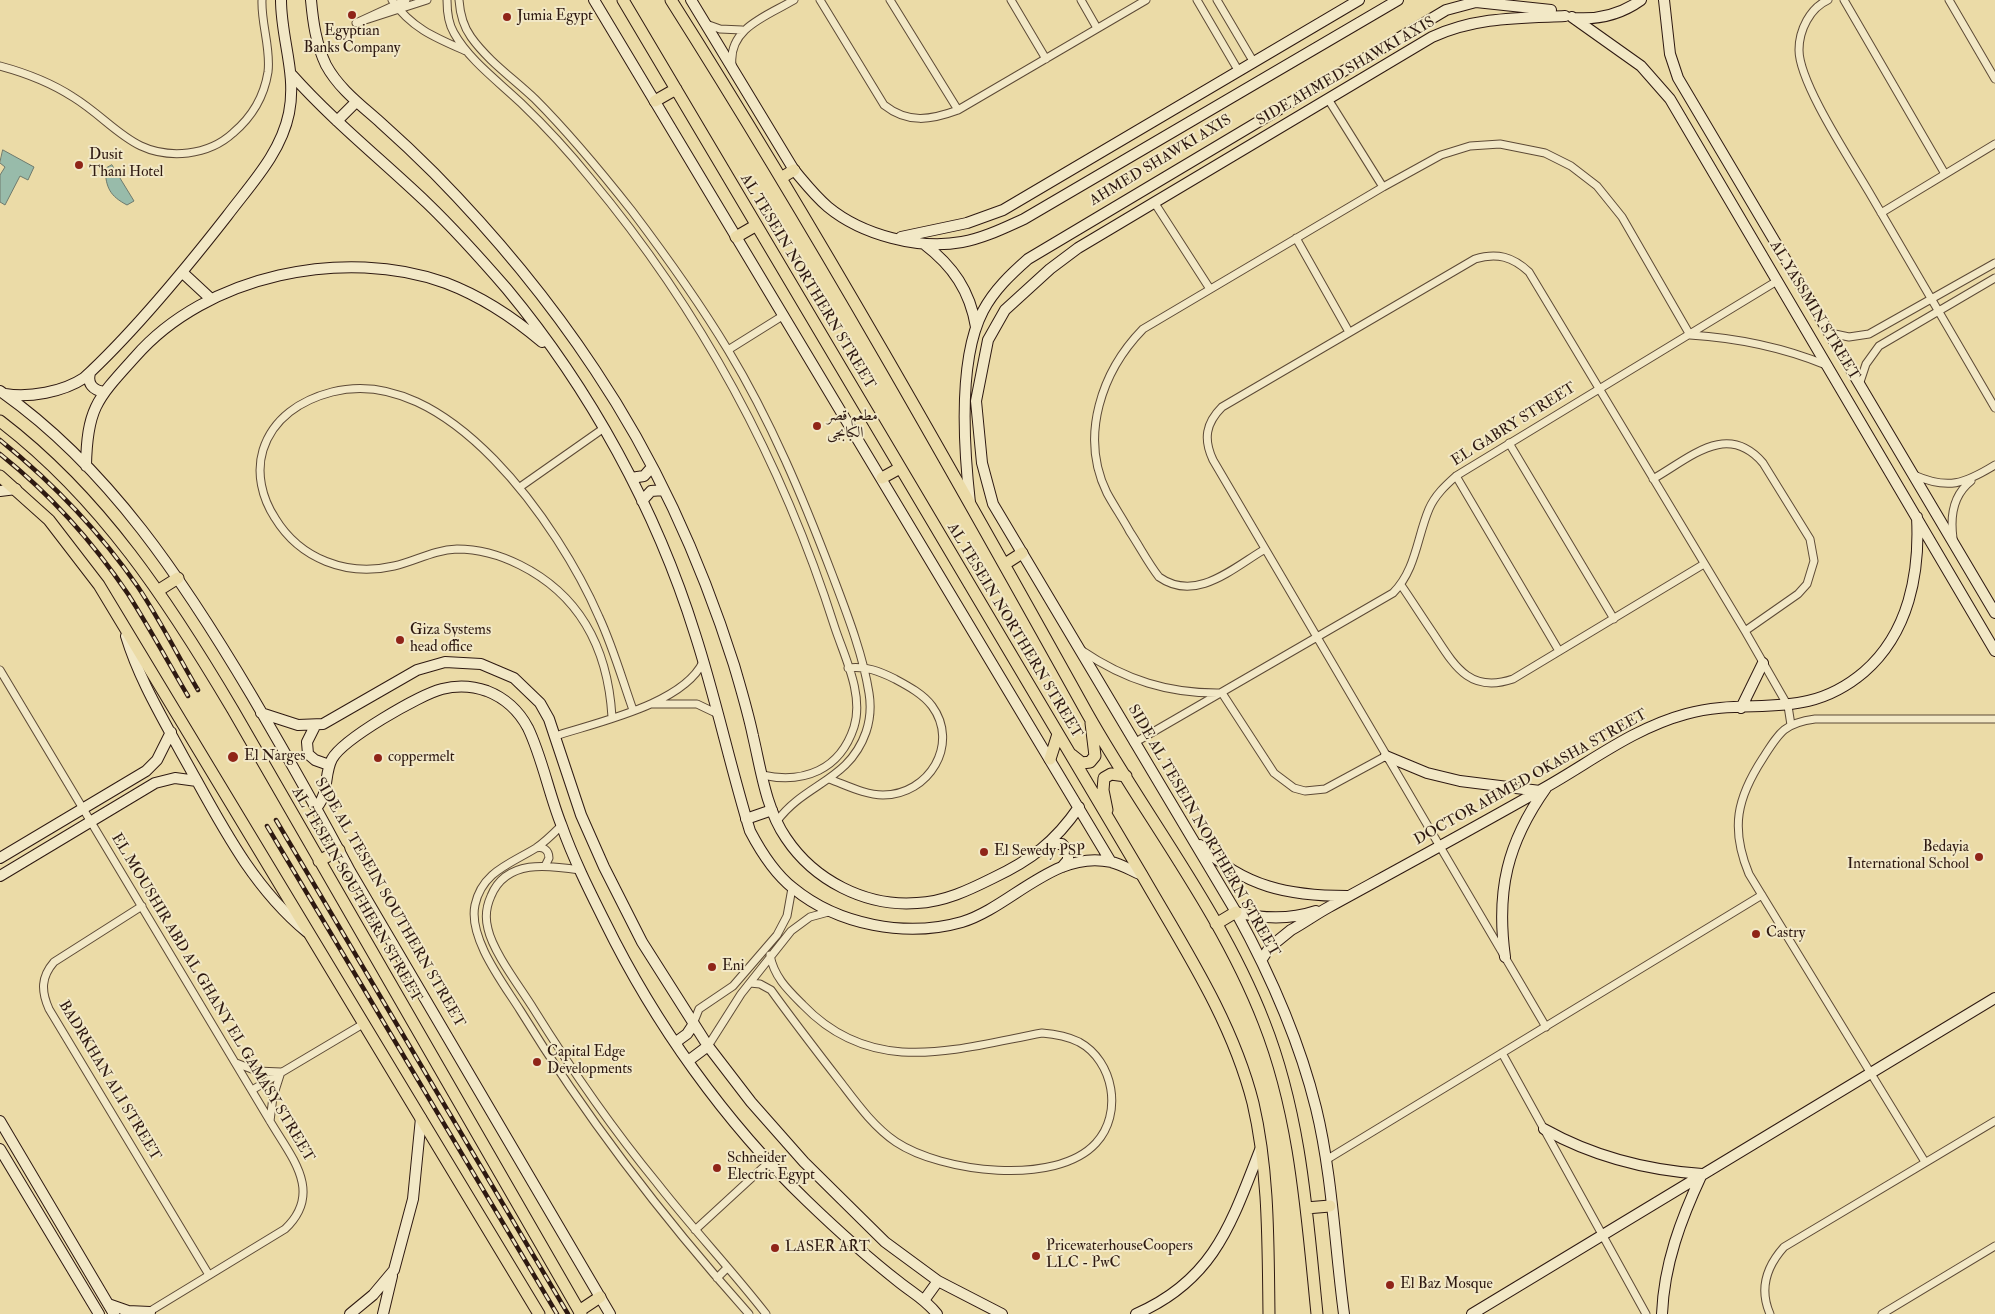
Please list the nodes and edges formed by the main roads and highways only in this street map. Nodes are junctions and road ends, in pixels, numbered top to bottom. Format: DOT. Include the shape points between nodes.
graph roads {
  1 [pos="623,0"];
  2 [pos="670,0"];
  3 [pos="676,89"];
  4 [pos="655,101"];
  5 [pos="794,170"];
  6 [pos="781,178"];
  7 [pos="755,226"];
  8 [pos="736,238"];
  9 [pos="0,421"];
  10 [pos="900,468"];
  11 [pos="0,476"];
  12 [pos="882,478"];
  13 [pos="1022,553"];
  14 [pos="1005,564"];
  15 [pos="178,578"];
  16 [pos="159,590"];
  17 [pos="1090,717"];
  18 [pos="1058,734"];
  19 [pos="1069,752"];
  20 [pos="1050,759"];
  21 [pos="1126,776"];
  22 [pos="1110,821"];
  23 [pos="339,850"];
  24 [pos="320,861"];
  25 [pos="1236,912"];
  26 [pos="1216,924"];
  27 [pos="1330,1206"];
  28 [pos="1306,1208"];
  29 [pos="600,1297"];
  30 [pos="580,1312"];
  31 [pos="538,1314"];
  32 [pos="1269,1314"];
  33 [pos="1318,1314"];
  1 -- 3 [label="main road, AL TESEIN NORTHERN STREET"];
  2 -- 6 [label="main road, AL TESEIN NORTHERN STREET"];
  3 -- 4 [label="main road"];
  3 -- 7 [label="main road, AL TESEIN NORTHERN STREET"];
  5 -- 6 [label="main road"];
  6 -- 14 [label="main road, AL TESEIN NORTHERN STREET"];
  7 -- 8 [label="main road"];
  7 -- 10 [label="main road, AL TESEIN NORTHERN STREET"];
  9 -- 16 [label="main road, AL TESEIN SOUTHERN STREET" via="44,457 79,492"];
  10 -- 12 [label="main road"];
  10 -- 18 [label="main road, AL TESEIN NORTHERN STREET"];
  11 -- 31 [label="main road" via="49,520 81,559"];
  13 -- 14 [label="main road"];
  14 -- 17 [label="main road, AL TESEIN NORTHERN STREET"];
  15 -- 16 [label="main road"];
  16 -- 24 [label="main road, AL TESEIN SOUTHERN STREET"];
  17 -- 19 [label="main road" via="1095,756 1090,762 1082,762"];
  17 -- 21 [label="main road, AL TESEIN NORTHERN STREET"];
  18 -- 19 [label="main road, AL TESEIN NORTHERN STREET"];
  18 -- 20 [label="main road"];
  19 -- 22 [label="main road, AL TESEIN NORTHERN STREET"];
  21 -- 22 [label="main road" via="1111,774 1104,778 1103,790"];
  21 -- 26 [label="main road, AL TESEIN NORTHERN STREET"];
  22 -- 32 [label="main road, AL TESEIN NORTHERN STREET" via="1224,1020 1240,1062 1253,1104 1260,1150 1268,1235"];
  23 -- 24 [label="main road"];
  24 -- 30 [label="main road, AL TESEIN SOUTHERN STREET"];
  25 -- 26 [label="main road"];
  26 -- 28 [label="main road, AL TESEIN NORTHERN STREET" via="1265,1023 1299,1145"];
  27 -- 28 [label="main road"];
  28 -- 33 [label="main road, AL TESEIN NORTHERN STREET"];
  29 -- 30 [label="main road"];
}
